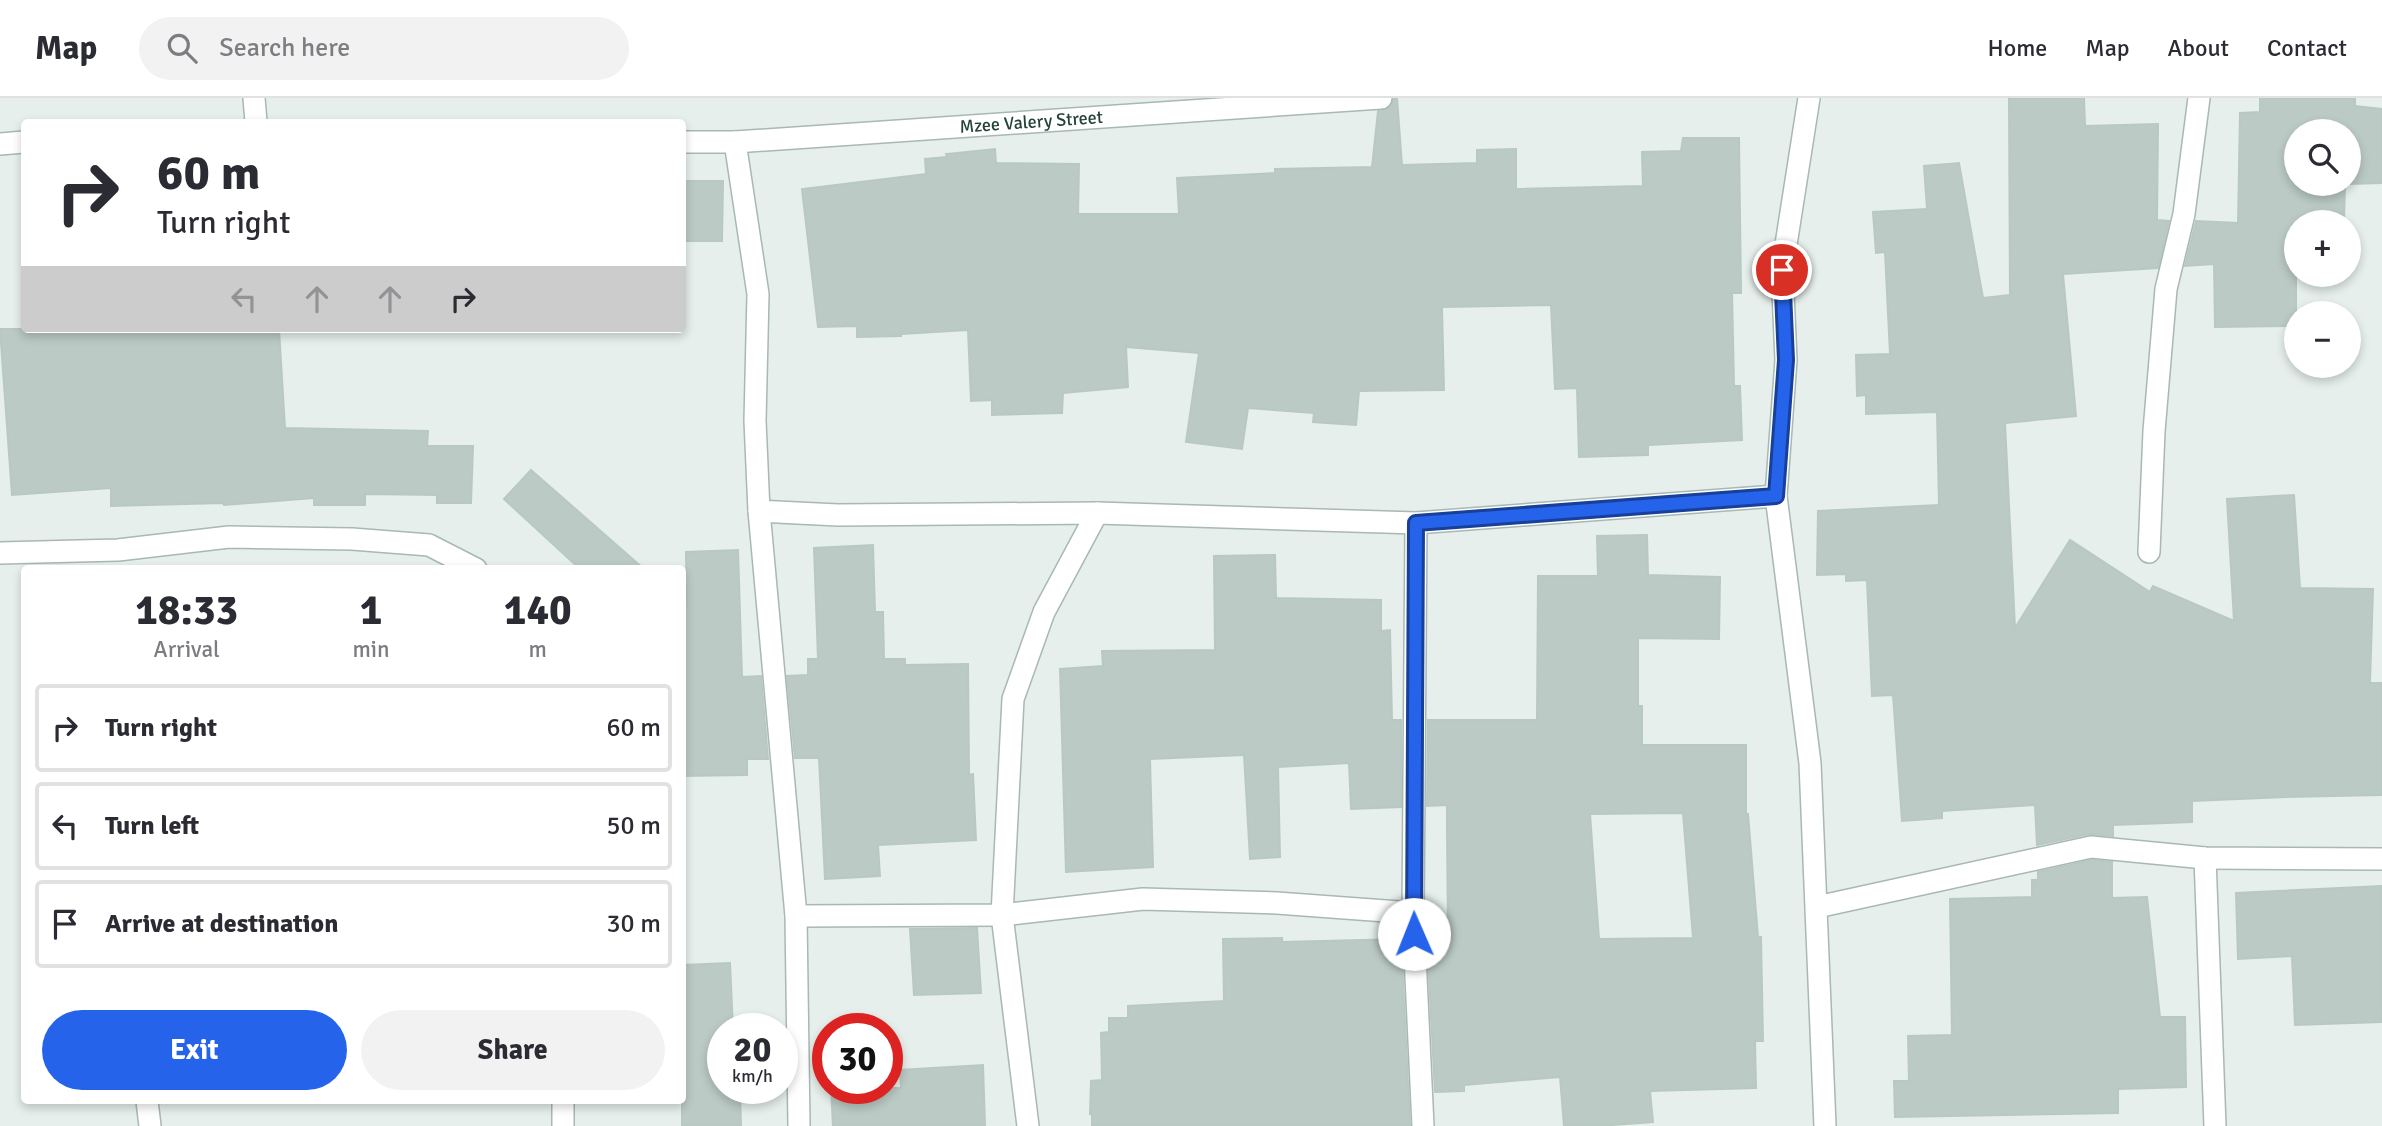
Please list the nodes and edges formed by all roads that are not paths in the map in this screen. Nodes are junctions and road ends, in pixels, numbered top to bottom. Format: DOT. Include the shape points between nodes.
graph roads {
  1 [pos="254,98"];
  2 [pos="1381,98"];
  3 [pos="1809,98"];
  4 [pos="2199,98"];
  5 [pos="256,119"];
  6 [pos="21,142"];
  7 [pos="686,142"];
  8 [pos="735,142"];
  9 [pos="0,144"];
  10 [pos="1776,496"];
  11 [pos="759,511"];
  12 [pos="1097,513"];
  13 [pos="1416,523"];
  14 [pos="2149,552"];
  15 [pos="0,554"];
  16 [pos="118,559"];
  17 [pos="468,565"];
  18 [pos="2205,858"];
  19 [pos="2382,859"];
  20 [pos="1817,907"];
  21 [pos="1413,913"];
  22 [pos="1002,915"];
  23 [pos="796,916"];
  24 [pos="148,1104"];
  25 [pos="563,1104"];
  26 [pos="150,1126"];
  27 [pos="562,1126"];
  28 [pos="799,1126"];
  29 [pos="1028,1126"];
  30 [pos="1423,1126"];
  31 [pos="1825,1126"];
  32 [pos="2215,1126"];
  1 -- 5 [label="street"];
  2 -- 8 [label="street, Mzee Valery Street"];
  3 -- 10 [label="street" via="1782,270 1786,360"];
  4 -- 14 [label="street" via="2184,214 2166,289"];
  6 -- 9 [label="street"];
  7 -- 8 [label="street, Mzee Valery Street"];
  8 -- 11 [label="street" via="758,294 755,421"];
  10 -- 13 [label="street"];
  10 -- 20 [label="street" via="1810,763"];
  11 -- 12 [label="street" via="838,515"];
  11 -- 23 [label="street"];
  12 -- 13 [label="street"];
  12 -- 22 [label="street" via="1044,612 1013,699"];
  13 -- 21 [label="street"];
  15 -- 16 [label="street"];
  16 -- 17 [label="street" via="229,537 352,539 429,545"];
  18 -- 19 [label="street"];
  18 -- 20 [label="street" via="2091,847"];
  18 -- 32 [label="street"];
  20 -- 31 [label="street"];
  21 -- 22 [label="street" via="1143,899"];
  21 -- 30 [label="street"];
  22 -- 23 [label="street"];
  22 -- 29 [label="street"];
  23 -- 28 [label="street"];
  24 -- 26 [label="street"];
  25 -- 27 [label="street"];
}
